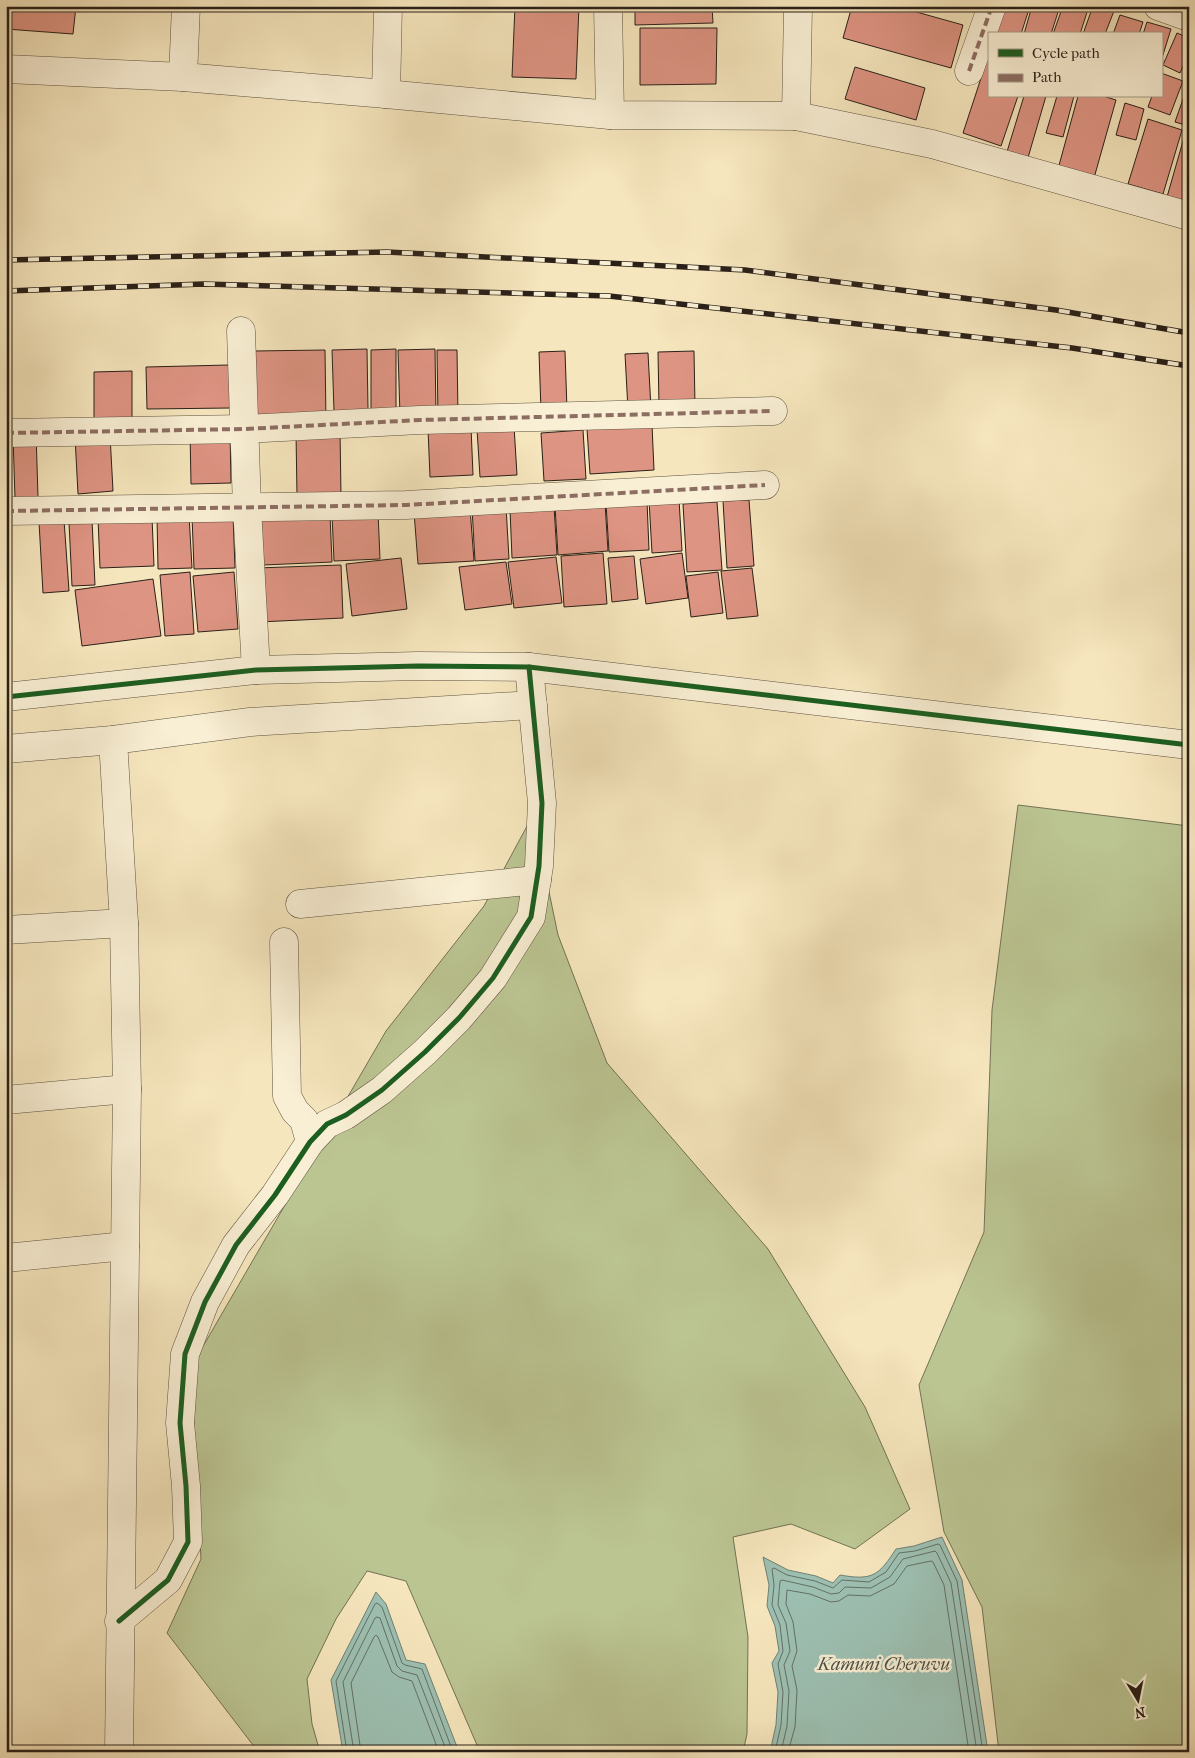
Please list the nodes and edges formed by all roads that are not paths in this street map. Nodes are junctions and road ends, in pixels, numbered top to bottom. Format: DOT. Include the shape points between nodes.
graph roads {
  1 [pos="186,6"];
  2 [pos="388,6"];
  3 [pos="608,6"];
  4 [pos="798,6"];
  5 [pos="992,6"];
  6 [pos="1158,6"];
  7 [pos="1189,17"];
  8 [pos="6,69"];
  9 [pos="969,71"];
  10 [pos="183,78"];
  11 [pos="386,94"];
  12 [pos="610,114"];
  13 [pos="796,116"];
  14 [pos="1189,216"];
  15 [pos="241,332"];
  16 [pos="773,411"];
  17 [pos="244,429"];
  18 [pos="6,433"];
  19 [pos="765,485"];
  20 [pos="247,507"];
  21 [pos="6,511"];
  22 [pos="529,667"];
  23 [pos="256,670"];
  24 [pos="6,696"];
  25 [pos="533,705"];
  26 [pos="113,740"];
  27 [pos="1189,745"];
  28 [pos="6,749"];
  29 [pos="536,880"];
  30 [pos="300,904"];
  31 [pos="124,923"];
  32 [pos="6,930"];
  33 [pos="284,942"];
  34 [pos="127,1089"];
  35 [pos="6,1100"];
  36 [pos="310,1142"];
  37 [pos="125,1246"];
  38 [pos="6,1258"];
  39 [pos="120,1622"];
  40 [pos="121,1750"];
  1 -- 10 [label="street"];
  2 -- 11 [label="street"];
  3 -- 12 [label="street"];
  4 -- 13 [label="street"];
  5 -- 9 [label="street"];
  6 -- 7 [label="street"];
  8 -- 10 [label="street"];
  10 -- 11 [label="street"];
  11 -- 12 [label="street"];
  12 -- 13 [label="street"];
  13 -- 14 [label="street" via="932,144"];
  15 -- 17 [label="street"];
  16 -- 17 [label="street" via="420,420"];
  17 -- 18 [label="street"];
  17 -- 20 [label="street"];
  19 -- 20 [label="street" via="406,505"];
  20 -- 21 [label="street"];
  20 -- 23 [label="street"];
  22 -- 23 [label="street"];
  22 -- 25 [label="street"];
  22 -- 27 [label="street"];
  23 -- 24 [label="street"];
  25 -- 26 [label="street" via="250,722"];
  25 -- 29 [label="street" via="542,803"];
  26 -- 28 [label="street"];
  26 -- 31 [label="street"];
  29 -- 30 [label="street"];
  29 -- 36 [label="street" via="531,917 493,978 459,1018 382,1090 327,1124"];
  31 -- 32 [label="street"];
  31 -- 34 [label="street"];
  33 -- 36 [label="street" via="287,1096 295,1112 304,1120"];
  34 -- 35 [label="street"];
  34 -- 37 [label="street"];
  36 -- 39 [label="street" via="236,1245 204,1302 185,1354 180,1414 188,1542 168,1580"];
  37 -- 38 [label="street"];
  37 -- 39 [label="street"];
  39 -- 40 [label="street"];
}
